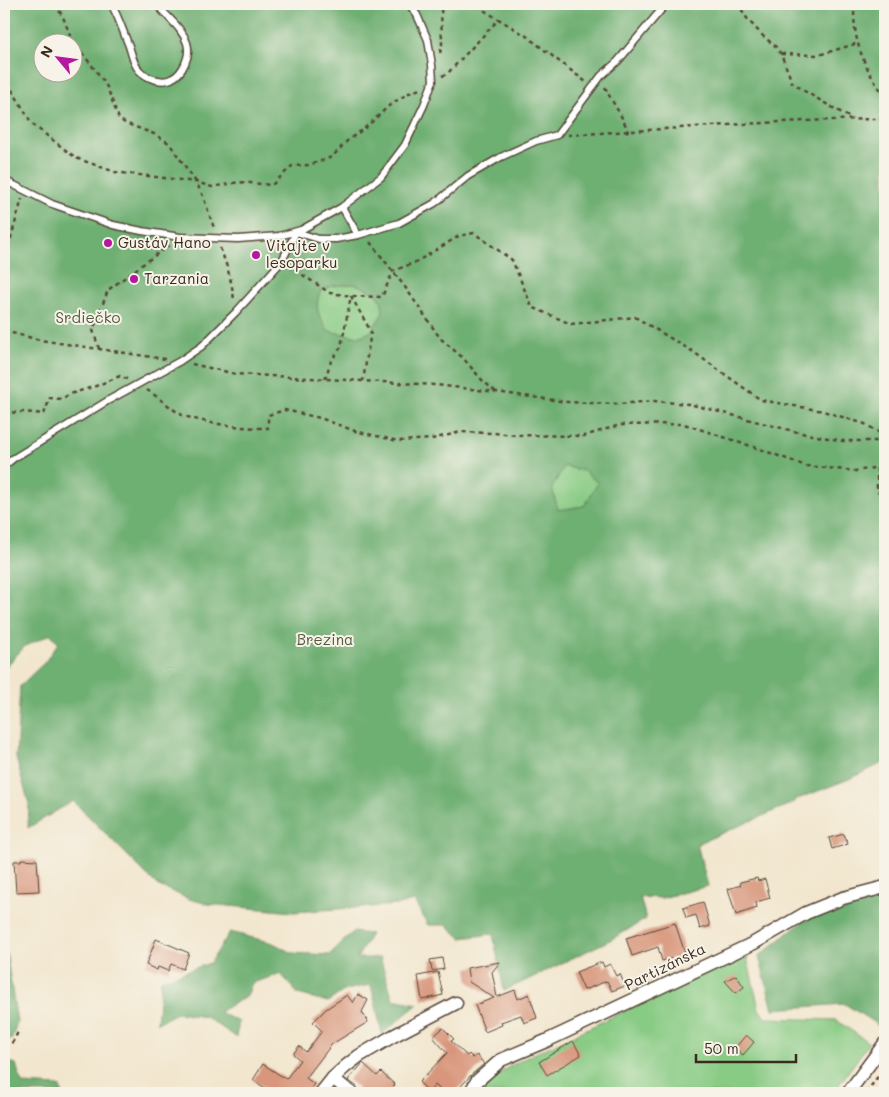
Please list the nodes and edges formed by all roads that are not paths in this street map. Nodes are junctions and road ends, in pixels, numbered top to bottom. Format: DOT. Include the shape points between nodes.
graph roads {
  1 [pos="111,4"];
  2 [pos="157,4"];
  3 [pos="409,4"];
  4 [pos="666,4"];
  5 [pos="4,180"];
  6 [pos="342,207"];
  7 [pos="296,232"];
  8 [pos="358,235"];
  9 [pos="4,466"];
  10 [pos="885,887"];
  11 [pos="456,1003"];
  12 [pos="885,1043"];
  13 [pos="334,1078"];
  14 [pos="322,1093"];
  15 [pos="350,1093"];
  16 [pos="470,1093"];
  17 [pos="848,1093"];
  1 -- 2 [label="lane" via="141,73 149,78 170,80 180,72 188,44 182,32"];
  3 -- 6 [label="lane" via="428,40 433,81 405,146 381,177"];
  4 -- 8 [label="lane" via="618,61 601,76 557,136 536,141 501,157 399,223"];
  5 -- 7 [label="lane" via="52,204 114,225 180,237 253,238"];
  6 -- 7 [label="lane"];
  6 -- 8 [label="lane"];
  7 -- 8 [label="lane" via="319,239"];
  7 -- 9 [label="lane" via="282,261 202,346"];
  10 -- 16 [label="street, Partizánska" via="842,898 806,913 754,943 501,1060 477,1081"];
  11 -- 13 [label="street" via="360,1056"];
  12 -- 17 [label="street"];
  13 -- 14 [label="street"];
  13 -- 15 [label="street"];
}
